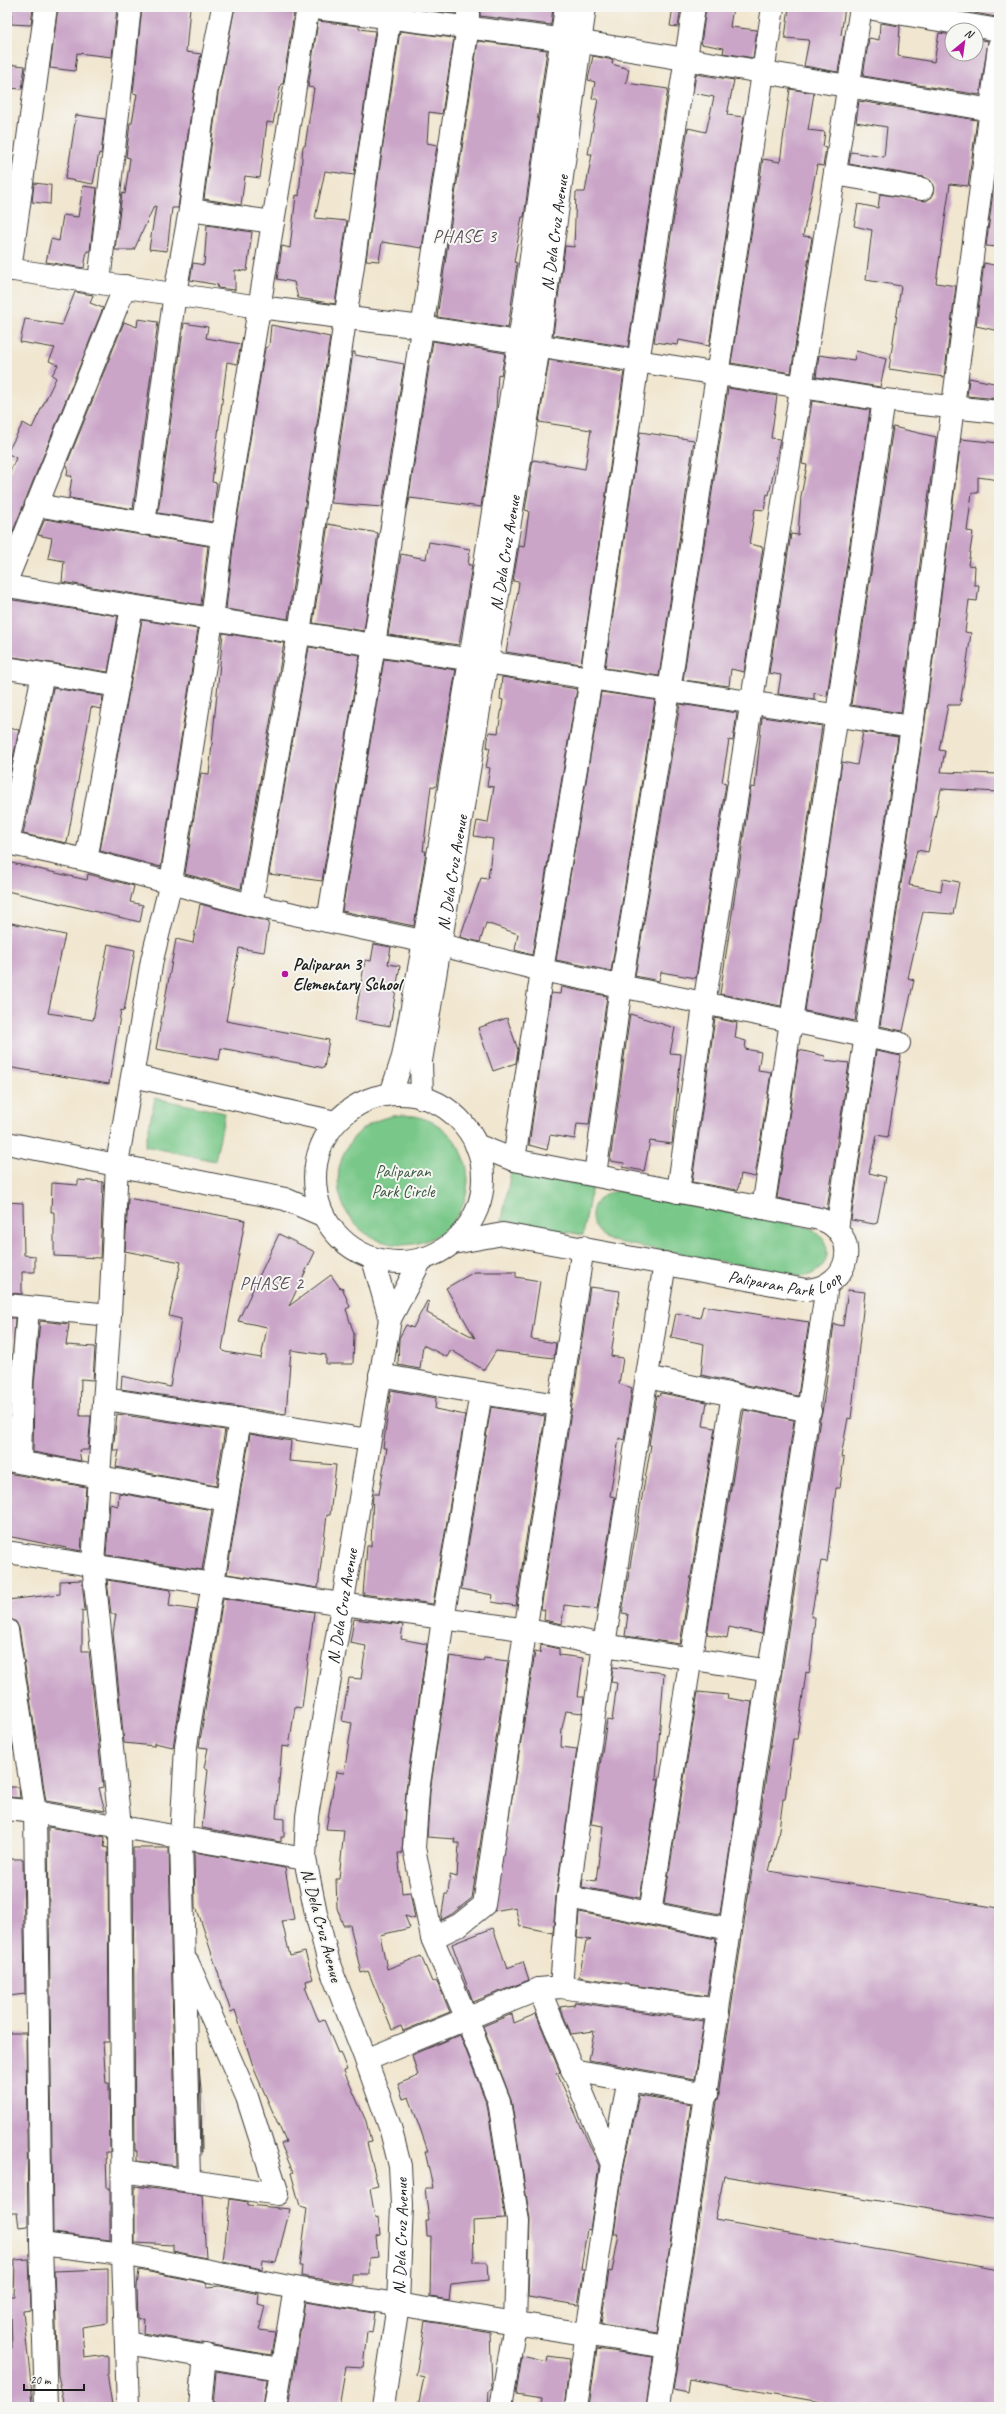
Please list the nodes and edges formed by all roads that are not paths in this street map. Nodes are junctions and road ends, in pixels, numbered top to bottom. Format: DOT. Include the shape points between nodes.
graph roads {
  1 [pos="46,7"];
  2 [pos="130,7"];
  3 [pos="223,7"];
  4 [pos="308,7"];
  5 [pos="566,7"];
  6 [pos="585,7"];
  7 [pos="694,7"];
  8 [pos="773,7"];
  9 [pos="861,7"];
  10 [pos="391,12"];
  11 [pos="468,17"];
  12 [pos="999,30"];
  13 [pos="572,41"];
  14 [pos="999,46"];
  15 [pos="686,58"];
  16 [pos="763,71"];
  17 [pos="849,86"];
  18 [pos="992,110"];
  19 [pos="835,174"];
  20 [pos="922,190"];
  21 [pos="190,210"];
  22 [pos="273,222"];
  23 [pos="9,270"];
  24 [pos="99,282"];
  25 [pos="125,286"];
  26 [pos="175,293"];
  27 [pos="259,307"];
  28 [pos="346,317"];
  29 [pos="422,328"];
  30 [pos="529,345"];
  31 [pos="638,362"];
  32 [pos="716,374"];
  33 [pos="801,388"];
  34 [pos="884,400"];
  35 [pos="952,408"];
  36 [pos="999,412"];
  37 [pos="36,505"];
  38 [pos="144,524"];
  39 [pos="222,536"];
  40 [pos="7,579"];
  41 [pos="7,586"];
  42 [pos="132,607"];
  43 [pos="212,620"];
  44 [pos="299,633"];
  45 [pos="374,645"];
  46 [pos="479,662"];
  47 [pos="7,668"];
  48 [pos="43,674"];
  49 [pos="591,679"];
  50 [pos="118,686"];
  51 [pos="669,690"];
  52 [pos="751,703"];
  53 [pos="837,716"];
  54 [pos="912,727"];
  55 [pos="8,843"];
  56 [pos="86,860"];
  57 [pos="171,882"];
  58 [pos="251,905"];
  59 [pos="328,921"];
  60 [pos="433,943"];
  61 [pos="542,970"];
  62 [pos="621,986"];
  63 [pos="704,1005"];
  64 [pos="791,1020"];
  65 [pos="866,1036"];
  66 [pos="899,1043"];
  67 [pos="133,1076"];
  68 [pos="391,1094"];
  69 [pos="422,1098"];
  70 [pos="335,1122"];
  71 [pos="7,1143"];
  72 [pos="476,1145"];
  73 [pos="514,1160"];
  74 [pos="117,1164"];
  75 [pos="595,1176"];
  76 [pos="678,1192"];
  77 [pos="763,1208"];
  78 [pos="322,1215"];
  79 [pos="837,1229"];
  80 [pos="453,1243"];
  81 [pos="583,1247"];
  82 [pos="373,1259"];
  83 [pos="421,1260"];
  84 [pos="665,1263"];
  85 [pos="827,1286"];
  86 [pos="17,1306"];
  87 [pos="110,1315"];
  88 [pos="390,1319"];
  89 [pos="380,1375"];
  90 [pos="647,1377"];
  91 [pos="14,1381"];
  92 [pos="481,1393"];
  93 [pos="733,1394"];
  94 [pos="105,1399"];
  95 [pos="558,1405"];
  96 [pos="810,1411"];
  97 [pos="240,1419"];
  98 [pos="369,1440"];
  99 [pos="14,1461"];
  100 [pos="101,1477"];
  101 [pos="226,1500"];
  102 [pos="7,1552"];
  103 [pos="93,1564"];
  104 [pos="211,1584"];
  105 [pos="342,1604"];
  106 [pos="443,1618"];
  107 [pos="7,1630"];
  108 [pos="528,1630"];
  109 [pos="604,1645"];
  110 [pos="690,1659"];
  111 [pos="770,1671"];
  112 [pos="7,1809"];
  113 [pos="35,1812"];
  114 [pos="120,1826"];
  115 [pos="181,1838"];
  116 [pos="305,1859"];
  117 [pos="568,1897"];
  118 [pos="650,1913"];
  119 [pos="730,1929"];
  120 [pos="432,1938"];
  121 [pos="184,1955"];
  122 [pos="561,1987"];
  123 [pos="539,1990"];
  124 [pos="718,2010"];
  125 [pos="467,2019"];
  126 [pos="366,2060"];
  127 [pos="572,2070"];
  128 [pos="629,2080"];
  129 [pos="707,2094"];
  130 [pos="612,2164"];
  131 [pos="123,2172"];
  132 [pos="189,2180"];
  133 [pos="41,2244"];
  134 [pos="123,2254"];
  135 [pos="295,2288"];
  136 [pos="398,2304"];
  137 [pos="515,2324"];
  138 [pos="586,2334"];
  139 [pos="126,2343"];
  140 [pos="668,2347"];
  141 [pos="205,2356"];
  142 [pos="280,2369"];
  143 [pos="46,2407"];
  144 [pos="128,2407"];
  145 [pos="200,2407"];
  146 [pos="275,2407"];
  147 [pos="383,2407"];
  148 [pos="501,2407"];
  149 [pos="576,2407"];
  150 [pos="658,2407"];
  1 -- 23 [label="street"];
  2 -- 24 [label="street"];
  3 -- 21 [label="street" via="206,92"];
  4 -- 10 [label="street"];
  4 -- 22 [label="street"];
  5 -- 13 [label="street, N. Dela Cruz Avenue"];
  6 -- 13 [label="street, N. Dela Cruz Avenue"];
  7 -- 15 [label="street"];
  8 -- 16 [label="street"];
  9 -- 12 [label="street"];
  9 -- 17 [label="street"];
  10 -- 11 [label="street"];
  10 -- 28 [label="street"];
  11 -- 13 [label="street"];
  11 -- 29 [label="street"];
  13 -- 15 [label="street"];
  13 -- 30 [label="street, N. Dela Cruz Avenue"];
  14 -- 18 [label="street"];
  15 -- 16 [label="street"];
  15 -- 31 [label="street"];
  16 -- 17 [label="street"];
  16 -- 32 [label="street"];
  17 -- 18 [label="street"];
  17 -- 19 [label="street"];
  18 -- 35 [label="street"];
  19 -- 20 [label="street"];
  19 -- 33 [label="street"];
  21 -- 22 [label="street"];
  21 -- 26 [label="street"];
  22 -- 27 [label="street"];
  23 -- 24 [label="street"];
  24 -- 25 [label="street"];
  25 -- 26 [label="street"];
  25 -- 37 [label="street"];
  26 -- 27 [label="street"];
  26 -- 38 [label="street"];
  27 -- 28 [label="street"];
  27 -- 39 [label="street"];
  28 -- 29 [label="street"];
  28 -- 44 [label="street"];
  29 -- 30 [label="street"];
  29 -- 45 [label="street"];
  30 -- 31 [label="street"];
  30 -- 46 [label="street, N. Dela Cruz Avenue"];
  31 -- 32 [label="street"];
  31 -- 49 [label="street"];
  32 -- 33 [label="street"];
  32 -- 51 [label="street"];
  33 -- 34 [label="street"];
  33 -- 52 [label="street"];
  34 -- 35 [label="street"];
  34 -- 53 [label="street"];
  35 -- 36 [label="street"];
  35 -- 54 [label="street"];
  37 -- 38 [label="street"];
  37 -- 40 [label="street"];
  38 -- 39 [label="street"];
  39 -- 43 [label="street"];
  41 -- 42 [label="street"];
  42 -- 43 [label="street"];
  42 -- 50 [label="street"];
  43 -- 44 [label="street"];
  43 -- 57 [label="street"];
  44 -- 45 [label="street"];
  44 -- 58 [label="street"];
  45 -- 46 [label="street"];
  45 -- 59 [label="street"];
  46 -- 49 [label="street"];
  46 -- 60 [label="street, N. Dela Cruz Avenue"];
  47 -- 48 [label="street"];
  48 -- 50 [label="street"];
  48 -- 55 [label="street"];
  49 -- 51 [label="street"];
  49 -- 61 [label="street"];
  50 -- 56 [label="street"];
  51 -- 52 [label="street"];
  51 -- 62 [label="street"];
  52 -- 53 [label="street"];
  52 -- 63 [label="street"];
  53 -- 54 [label="street"];
  53 -- 64 [label="street"];
  54 -- 65 [label="street"];
  55 -- 56 [label="street"];
  56 -- 57 [label="street"];
  57 -- 58 [label="street"];
  57 -- 67 [label="street" via="152,960"];
  58 -- 59 [label="street"];
  59 -- 60 [label="street"];
  60 -- 61 [label="street"];
  60 -- 68 [label="street, N. Dela Cruz Avenue"];
  60 -- 69 [label="street, N. Dela Cruz Avenue" via="421,1061"];
  61 -- 62 [label="street"];
  61 -- 73 [label="street"];
  62 -- 63 [label="street"];
  62 -- 75 [label="street"];
  63 -- 64 [label="street"];
  63 -- 76 [label="street"];
  64 -- 65 [label="street"];
  64 -- 77 [label="street"];
  65 -- 66 [label="street"];
  65 -- 79 [label="street"];
  67 -- 70 [label="street"];
  67 -- 74 [label="street"];
  68 -- 69 [label="street"];
  68 -- 70 [label="street" via="351,1108"];
  69 -- 72 [label="street" via="439,1104 454,1115 467,1129"];
  70 -- 78 [label="street" via="316,1157 316,1196"];
  71 -- 74 [label="street"];
  72 -- 73 [label="street"];
  72 -- 80 [label="street" via="482,1162 481,1198 466,1230"];
  73 -- 75 [label="street"];
  74 -- 78 [label="street" via="286,1199"];
  74 -- 87 [label="street"];
  75 -- 76 [label="street"];
  76 -- 77 [label="street"];
  77 -- 79 [label="street" via="820,1219"];
  78 -- 82 [label="street" via="335,1234 352,1249"];
  79 -- 85 [label="street, Paliparan Park Loop" via="844,1244 846,1260 842,1271"];
  80 -- 81 [label="street, Paliparan Park Loop" via="503,1234"];
  80 -- 83 [label="street"];
  81 -- 84 [label="street, Paliparan Park Loop"];
  81 -- 95 [label="street"];
  82 -- 83 [label="street" via="397,1263"];
  82 -- 88 [label="street, N. Dela Cruz Avenue"];
  83 -- 88 [label="street, N. Dela Cruz Avenue"];
  84 -- 85 [label="street, Paliparan Park Loop" via="806,1290"];
  84 -- 90 [label="street"];
  85 -- 96 [label="street"];
  86 -- 87 [label="street"];
  86 -- 91 [label="street"];
  87 -- 94 [label="street"];
  88 -- 89 [label="street, N. Dela Cruz Avenue"];
  89 -- 92 [label="street"];
  89 -- 98 [label="street, N. Dela Cruz Avenue"];
  90 -- 93 [label="street"];
  90 -- 109 [label="street"];
  91 -- 99 [label="street"];
  92 -- 95 [label="street"];
  92 -- 106 [label="street"];
  93 -- 96 [label="street"];
  93 -- 110 [label="street"];
  94 -- 97 [label="street"];
  94 -- 100 [label="street"];
  95 -- 108 [label="street"];
  96 -- 111 [label="street"];
  97 -- 98 [label="street"];
  97 -- 101 [label="street"];
  98 -- 105 [label="street, N. Dela Cruz Avenue"];
  99 -- 100 [label="street"];
  100 -- 101 [label="street"];
  100 -- 103 [label="street"];
  101 -- 104 [label="street"];
  102 -- 103 [label="street"];
  103 -- 104 [label="street"];
  103 -- 114 [label="street"];
  104 -- 105 [label="street"];
  104 -- 115 [label="street" via="186,1746"];
  105 -- 106 [label="street"];
  105 -- 116 [label="street, N. Dela Cruz Avenue" via="306,1816"];
  106 -- 108 [label="street"];
  106 -- 120 [label="street" via="418,1791 414,1848"];
  107 -- 113 [label="street"];
  108 -- 109 [label="street"];
  108 -- 120 [label="street" via="484,1905 458,1925"];
  109 -- 110 [label="street"];
  109 -- 117 [label="street"];
  110 -- 111 [label="street"];
  110 -- 118 [label="street"];
  111 -- 119 [label="street"];
  112 -- 113 [label="street"];
  113 -- 114 [label="street"];
  113 -- 133 [label="street"];
  114 -- 115 [label="street"];
  114 -- 131 [label="street"];
  115 -- 116 [label="street"];
  115 -- 121 [label="street"];
  116 -- 126 [label="street, N. Dela Cruz Avenue" via="330,1967"];
  117 -- 118 [label="street"];
  117 -- 122 [label="street"];
  118 -- 119 [label="street"];
  119 -- 124 [label="street"];
  120 -- 125 [label="street"];
  121 -- 132 [label="street"];
  121 -- 132 [label="street" via="247,2097 278,2194"];
  122 -- 123 [label="street"];
  122 -- 124 [label="street"];
  123 -- 125 [label="street"];
  123 -- 127 [label="street"];
  124 -- 129 [label="street"];
  125 -- 126 [label="street"];
  125 -- 137 [label="street" via="499,2101 518,2221"];
  126 -- 136 [label="street, N. Dela Cruz Avenue" via="390,2128 400,2166 402,2205"];
  127 -- 128 [label="street"];
  127 -- 130 [label="street"];
  128 -- 129 [label="street"];
  128 -- 130 [label="street"];
  129 -- 140 [label="street"];
  130 -- 138 [label="street"];
  131 -- 132 [label="street"];
  131 -- 134 [label="street"];
  133 -- 134 [label="street"];
  133 -- 143 [label="street"];
  134 -- 135 [label="street"];
  134 -- 139 [label="street"];
  135 -- 136 [label="street"];
  135 -- 142 [label="street"];
  136 -- 137 [label="street"];
  136 -- 147 [label="street, N. Dela Cruz Avenue"];
  137 -- 138 [label="street"];
  137 -- 148 [label="street"];
  138 -- 140 [label="street"];
  138 -- 149 [label="street"];
  139 -- 141 [label="street"];
  139 -- 144 [label="street"];
  140 -- 150 [label="street"];
  141 -- 142 [label="street"];
  141 -- 145 [label="street"];
  142 -- 146 [label="street"];
}
